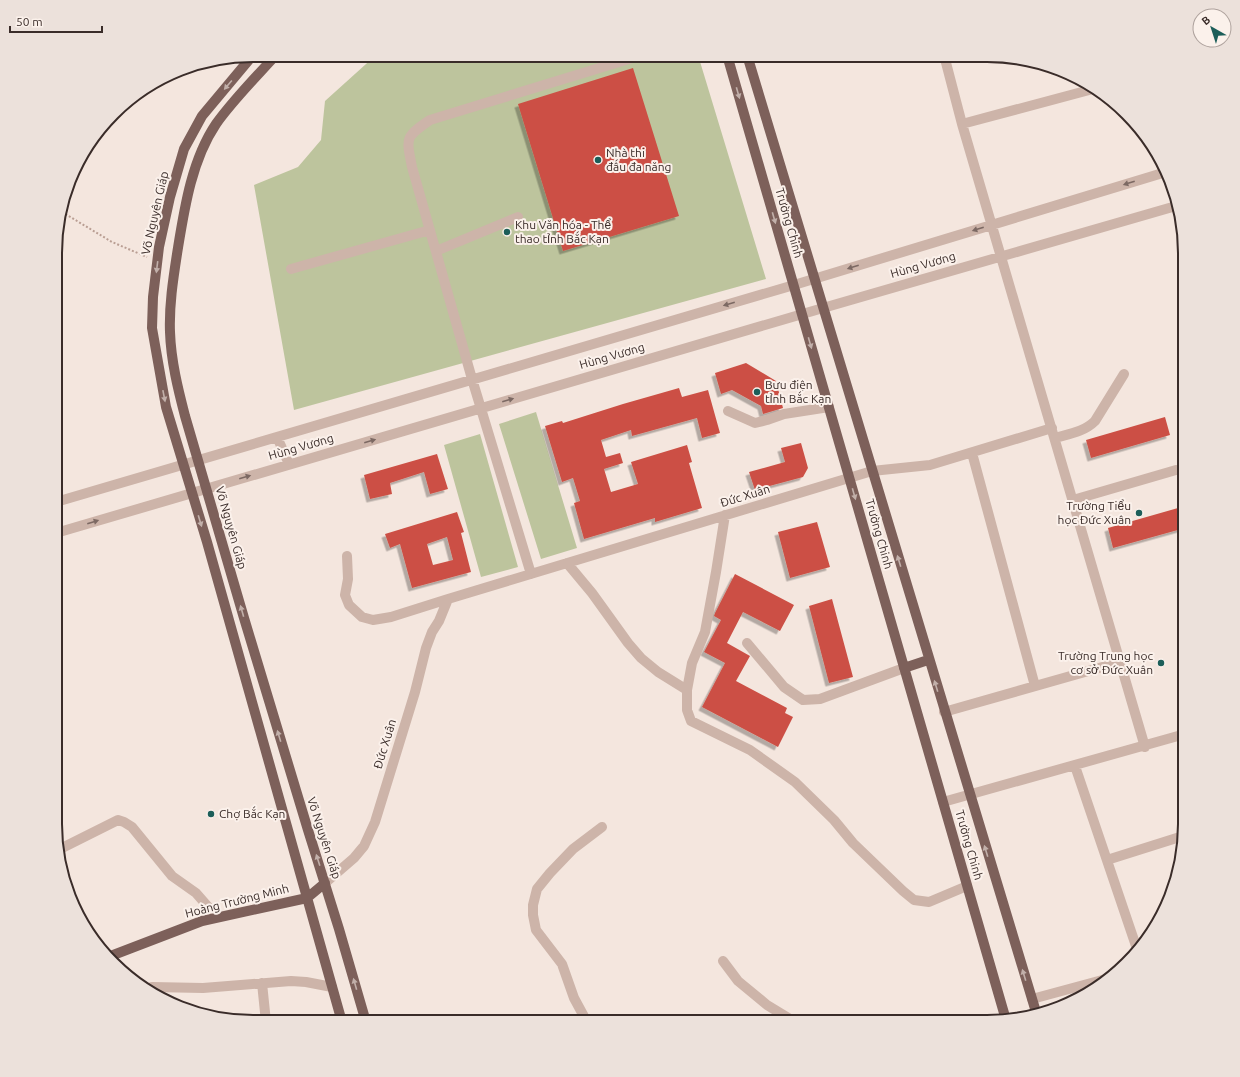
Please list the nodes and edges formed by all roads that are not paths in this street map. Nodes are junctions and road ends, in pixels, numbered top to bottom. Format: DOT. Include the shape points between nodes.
graph roads {
  1 [pos="248,62"];
  2 [pos="270,62"];
  3 [pos="619,62"];
  4 [pos="729,62"];
  5 [pos="749,62"];
  6 [pos="946,62"];
  7 [pos="1086,90"];
  8 [pos="962,124"];
  9 [pos="1160,174"];
  10 [pos="1173,207"];
  11 [pos="518,217"];
  12 [pos="992,225"];
  13 [pos="430,230"];
  14 [pos="436,252"];
  15 [pos="1002,256"];
  16 [pos="291,269"];
  17 [pos="815,278"];
  18 [pos="794,285"];
  19 [pos="823,308"];
  20 [pos="802,314"];
  21 [pos="1124,374"];
  22 [pos="472,379"];
  23 [pos="829,407"];
  24 [pos="481,408"];
  25 [pos="728,411"];
  26 [pos="1052,428"];
  27 [pos="277,437"];
  28 [pos="1055,438"];
  29 [pos="972,453"];
  30 [pos="198,460"];
  31 [pos="184,464"];
  32 [pos="289,464"];
  33 [pos="872,470"];
  34 [pos="1176,470"];
  35 [pos="850,478"];
  36 [pos="206,488"];
  37 [pos="192,493"];
  38 [pos="62,500"];
  39 [pos="1073,500"];
  40 [pos="724,515"];
  41 [pos="62,531"];
  42 [pos="347,556"];
  43 [pos="567,563"];
  44 [pos="531,574"];
  45 [pos="448,599"];
  46 [pos="747,643"];
  47 [pos="928,660"];
  48 [pos="1120,662"];
  49 [pos="904,668"];
  50 [pos="1035,686"];
  51 [pos="687,690"];
  52 [pos="944,712"];
  53 [pos="1178,736"];
  54 [pos="1144,747"];
  55 [pos="1075,766"];
  56 [pos="969,794"];
  57 [pos="943,802"];
  58 [pos="602,827"];
  59 [pos="1178,838"];
  60 [pos="64,847"];
  61 [pos="1107,860"];
  62 [pos="325,883"];
  63 [pos="967,886"];
  64 [pos="308,898"];
  65 [pos="217,917"];
  66 [pos="1135,945"];
  67 [pos="114,955"];
  68 [pos="723,961"];
  69 [pos="1094,982"];
  70 [pos="262,983"];
  71 [pos="154,987"];
  72 [pos="332,987"];
  73 [pos="1032,999"];
  74 [pos="1035,1009"];
  75 [pos="1004,1014"];
  76 [pos="265,1015"];
  77 [pos="340,1015"];
  78 [pos="364,1015"];
  79 [pos="583,1015"];
  80 [pos="783,1015"];
  1 -- 31 [label="main road, Võ Nguyên Giáp, one-way" via="202,116 187,144 170,197 159,248 152,328 166,407"];
  2 -- 30 [label="main road, Võ Nguyên Giáp" via="216,125 204,146 188,193 181,229 170,302 170,334 177,384"];
  3 -- 13 [label="street" via="430,120 412,132 407,144"];
  4 -- 18 [label="main road, Trường Chinh, one-way"];
  5 -- 17 [label="main road, Trường Chinh"];
  6 -- 8 [label="street"];
  7 -- 8 [label="street"];
  8 -- 12 [label="street"];
  9 -- 12 [label="street, Hùng Vương, one-way"];
  10 -- 15 [label="street, Hùng Vương"];
  11 -- 14 [label="street"];
  12 -- 15 [label="street"];
  12 -- 17 [label="street, Hùng Vương, one-way"];
  13 -- 14 [label="street"];
  13 -- 16 [label="street"];
  14 -- 22 [label="street"];
  15 -- 19 [label="street, Hùng Vương"];
  15 -- 26 [label="street"];
  17 -- 18 [label="street, Hùng Vương"];
  17 -- 19 [label="main road, Trường Chinh"];
  18 -- 20 [label="main road, Trường Chinh"];
  18 -- 22 [label="street, Hùng Vương, one-way"];
  19 -- 20 [label="street, Hùng Vương"];
  19 -- 33 [label="main road, Trường Chinh"];
  20 -- 23 [label="main road, Trường Chinh, one-way"];
  24 -- 20 [label="street, Hùng Vương, one-way"];
  21 -- 28 [label="street" via="1095,422 1080,431"];
  22 -- 24 [label="street"];
  22 -- 27 [label="street, Hùng Vương"];
  23 -- 25 [label="street" via="784,414 755,423"];
  23 -- 35 [label="main road, Trường Chinh"];
  32 -- 24 [label="street, Hùng Vương, one-way"];
  24 -- 44 [label="street"];
  26 -- 28 [label="street"];
  26 -- 29 [label="street, Đức Xuân"];
  27 -- 30 [label="street, Hùng Vương"];
  27 -- 32 [label="street"];
  28 -- 39 [label="street"];
  29 -- 33 [label="street, Đức Xuân" via="930,465"];
  29 -- 50 [label="street"];
  30 -- 31 [label="street, Hùng Vương"];
  30 -- 36 [label="main road, Võ Nguyên Giáp"];
  31 -- 37 [label="main road, Võ Nguyên Giáp"];
  31 -- 38 [label="street, Hùng Vương"];
  36 -- 32 [label="street, Hùng Vương, one-way"];
  33 -- 35 [label="street, Đức Xuân"];
  47 -- 33 [label="main road, Trường Chinh, one-way"];
  34 -- 39 [label="street"];
  35 -- 40 [label="street, Đức Xuân"];
  35 -- 49 [label="main road, Trường Chinh, one-way"];
  36 -- 37 [label="street, Hùng Vương"];
  62 -- 36 [label="main road, Võ Nguyên Giáp, one-way"];
  41 -- 37 [label="street, Hùng Vương, one-way"];
  37 -- 64 [label="main road, Võ Nguyên Giáp, one-way"];
  39 -- 48 [label="street"];
  40 -- 43 [label="street, Đức Xuân"];
  40 -- 51 [label="street" via="705,632 692,663"];
  42 -- 45 [label="street, Đức Xuân" via="348,579 345,595 349,605 362,617 373,620 391,617"];
  43 -- 44 [label="street, Đức Xuân"];
  43 -- 51 [label="street" via="641,658"];
  44 -- 45 [label="street, Đức Xuân"];
  45 -- 62 [label="street, Đức Xuân" via="426,648 416,692 376,822 364,846 354,858"];
  46 -- 49 [label="street" via="784,687 803,700 820,699"];
  47 -- 49 [label="main road"];
  52 -- 47 [label="main road, Trường Chinh, one-way"];
  48 -- 50 [label="street"];
  48 -- 54 [label="street"];
  49 -- 57 [label="main road, Trường Chinh"];
  50 -- 52 [label="street"];
  51 -- 63 [label="street" via="687,710 691,721 750,750 795,782 834,820 853,843 914,900 929,902"];
  52 -- 56 [label="main road, Trường Chinh"];
  53 -- 54 [label="street"];
  54 -- 55 [label="street"];
  55 -- 56 [label="street"];
  55 -- 61 [label="street"];
  56 -- 57 [label="street"];
  73 -- 56 [label="main road, Trường Chinh, one-way"];
  57 -- 63 [label="main road, Trường Chinh"];
  58 -- 79 [label="street" via="573,849 550,874 537,889 533,906 536,930 562,964"];
  59 -- 61 [label="street"];
  60 -- 65 [label="street" via="118,820 124,822 132,826 172,876 196,893"];
  61 -- 66 [label="street"];
  62 -- 64 [label="main road, Hoàng Trường Minh"];
  78 -- 62 [label="main road, Võ Nguyên Giáp, one-way"];
  63 -- 75 [label="main road, Trường Chinh"];
  64 -- 65 [label="main road, Hoàng Trường Minh"];
  64 -- 72 [label="main road, Võ Nguyên Giáp"];
  65 -- 67 [label="main road, Hoàng Trường Minh"];
  68 -- 80 [label="street" via="738,981"];
  69 -- 73 [label="street"];
  70 -- 71 [label="street" via="203,988"];
  70 -- 72 [label="street" via="291,981"];
  70 -- 76 [label="street"];
  72 -- 77 [label="main road, Võ Nguyên Giáp"];
  73 -- 74 [label="main road, Trường Chinh"];
}
